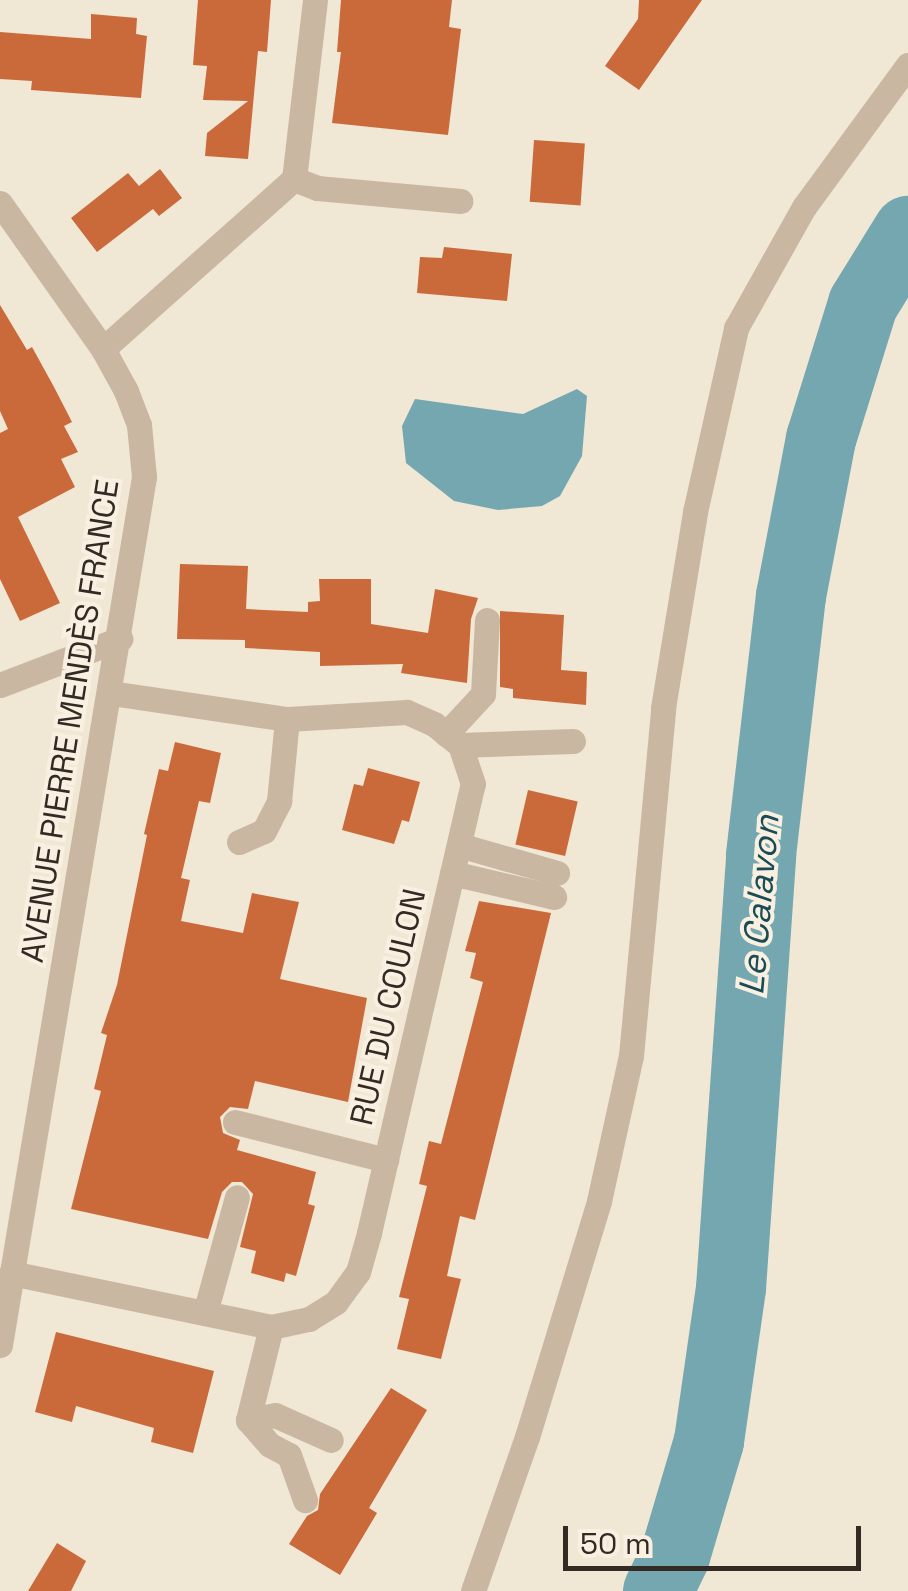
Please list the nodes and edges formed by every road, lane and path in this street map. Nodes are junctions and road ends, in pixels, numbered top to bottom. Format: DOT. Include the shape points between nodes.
graph roads {
  1 [pos="314,0"];
  2 [pos="908,65"];
  3 [pos="294,180"];
  4 [pos="460,201"];
  5 [pos="0,203"];
  6 [pos="8,232"];
  7 [pos="103,350"];
  8 [pos="487,620"];
  9 [pos="120,640"];
  10 [pos="0,685"];
  11 [pos="111,694"];
  12 [pos="287,718"];
  13 [pos="453,739"];
  14 [pos="572,741"];
  15 [pos="239,842"];
  16 [pos="458,845"];
  17 [pos="452,873"];
  18 [pos="235,1122"];
  19 [pos="386,1160"];
  20 [pos="238,1198"];
  21 [pos="11,1273"];
  22 [pos="205,1313"];
  23 [pos="270,1327"];
  24 [pos="0,1345"];
  25 [pos="248,1420"];
  26 [pos="331,1440"];
  27 [pos="306,1500"];
  28 [pos="473,1591"];
  1 -- 3 [label="street"];
  2 -- 28 [label="street" via="804,207 736,328 694,512 662,708 631,1056 599,1201"];
  3 -- 4 [label="street" via="316,188"];
  3 -- 7 [label="street"];
  5 -- 6 [label="street, AVENUE PIERRE MENDÈS FRANCE"];
  6 -- 7 [label="street, AVENUE PIERRE MENDÈS FRANCE"];
  7 -- 9 [label="street, AVENUE PIERRE MENDÈS FRANCE" via="139,426 144,477"];
  8 -- 13 [label="street" via="483,694"];
  9 -- 10 [label="street"];
  9 -- 11 [label="street, AVENUE PIERRE MENDÈS FRANCE"];
  11 -- 12 [label="street"];
  11 -- 21 [label="street, AVENUE PIERRE MENDÈS FRANCE"];
  12 -- 13 [label="street" via="407,712"];
  12 -- 15 [label="street" via="279,801 264,830"];
  13 -- 14 [label="street"];
  13 -- 16 [label="street, RUE DU COULON" via="472,784"];
  16 -- 17 [label="street, RUE DU COULON"];
  16 -- 17 [label="street" via="556,885"];
  17 -- 19 [label="street, RUE DU COULON"];
  18 -- 19 [label="street"];
  19 -- 23 [label="street, RUE DU COULON" via="358,1272 336,1302 309,1319"];
  20 -- 22 [label="street"];
  21 -- 22 [label="street, RUE DU COULON"];
  21 -- 24 [label="street, AVENUE PIERRE MENDÈS FRANCE"];
  22 -- 23 [label="street, RUE DU COULON"];
  23 -- 25 [label="street"];
  25 -- 26 [label="street" via="275,1415"];
  25 -- 27 [label="street" via="288,1456"];
}
